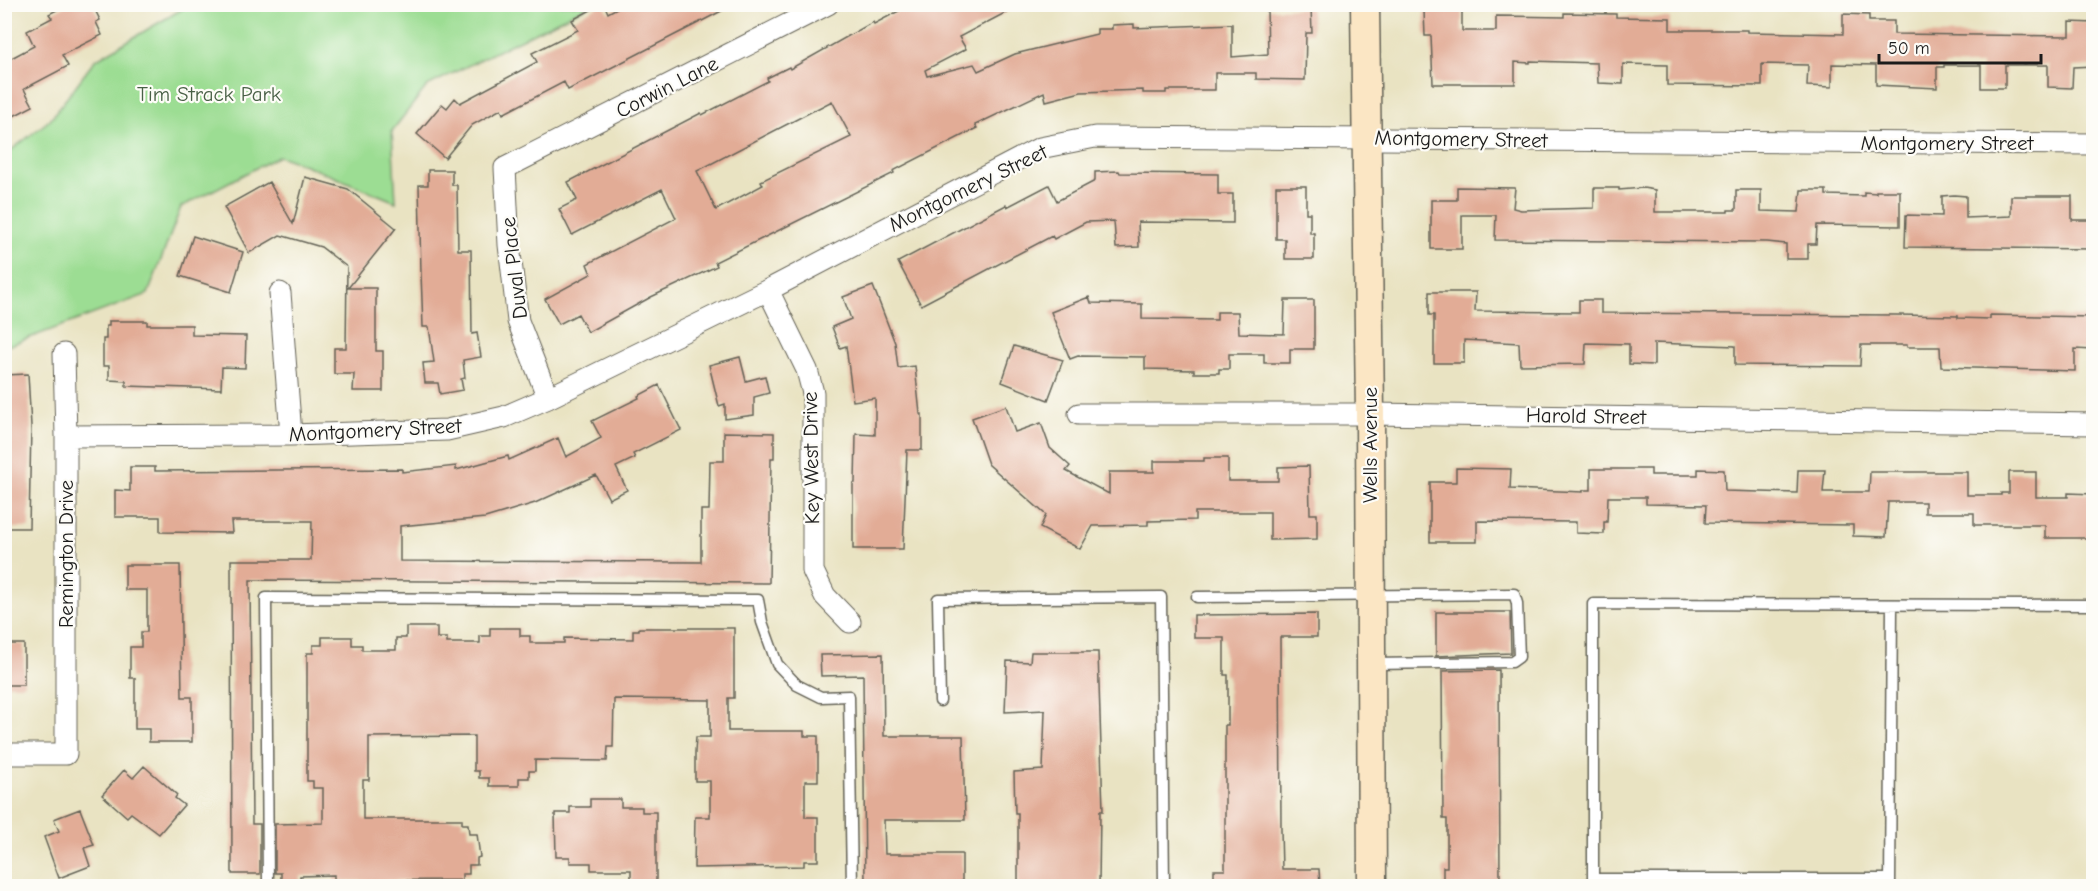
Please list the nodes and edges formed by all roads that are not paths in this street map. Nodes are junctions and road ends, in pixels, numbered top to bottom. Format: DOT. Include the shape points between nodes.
graph roads {
  1 [pos="828,4"];
  2 [pos="1365,4"];
  3 [pos="1366,138"];
  4 [pos="2094,144"];
  5 [pos="505,168"];
  6 [pos="768,290"];
  7 [pos="280,293"];
  8 [pos="64,354"];
  9 [pos="548,398"];
  10 [pos="1079,414"];
  11 [pos="1370,414"];
  12 [pos="2094,424"];
  13 [pos="291,435"];
  14 [pos="66,436"];
  15 [pos="1371,594"];
  16 [pos="1197,597"];
  17 [pos="1892,605"];
  18 [pos="2094,605"];
  19 [pos="850,622"];
  20 [pos="1371,664"];
  21 [pos="940,701"];
  22 [pos="4,754"];
  23 [pos="1642,883"];
  24 [pos="1890,883"];
  25 [pos="268,886"];
  26 [pos="852,886"];
  27 [pos="1164,886"];
  28 [pos="1372,886"];
  1 -- 5 [label="street, Corwin Lane"];
  2 -- 3 [label="main road, Wells Avenue"];
  3 -- 4 [label="street, Montgomery Street"];
  3 -- 6 [label="street, Montgomery Street" via="1095,137 1040,148"];
  3 -- 11 [label="main road, Wells Avenue"];
  5 -- 9 [label="street, Duval Place" via="518,321"];
  6 -- 9 [label="street, Montgomery Street"];
  6 -- 19 [label="street, Key West Drive" via="807,370 813,393 813,571 825,596"];
  7 -- 13 [label="street"];
  8 -- 14 [label="street, Remington Drive"];
  9 -- 13 [label="street, Montgomery Street" via="504,417 447,430"];
  10 -- 11 [label="street, Harold Street"];
  11 -- 12 [label="street, Harold Street"];
  11 -- 15 [label="main road, Wells Avenue"];
  13 -- 14 [label="street, Montgomery Street"];
  14 -- 22 [label="street, Remington Drive" via="66,754"];
  15 -- 16 [label="lane"];
  15 -- 20 [label="main road, Wells Avenue"];
  15 -- 20 [label="lane" via="1514,594 1518,603 1519,657 1512,662"];
  17 -- 18 [label="lane"];
  17 -- 23 [label="lane" via="1593,604 1593,879"];
  17 -- 24 [label="lane"];
  20 -- 28 [label="main road, Wells Avenue"];
  21 -- 27 [label="lane" via="938,599 1161,597"];
  23 -- 24 [label="lane"];
  25 -- 26 [label="lane" via="266,598 758,600 777,664 797,685 821,697 849,696"];
}
